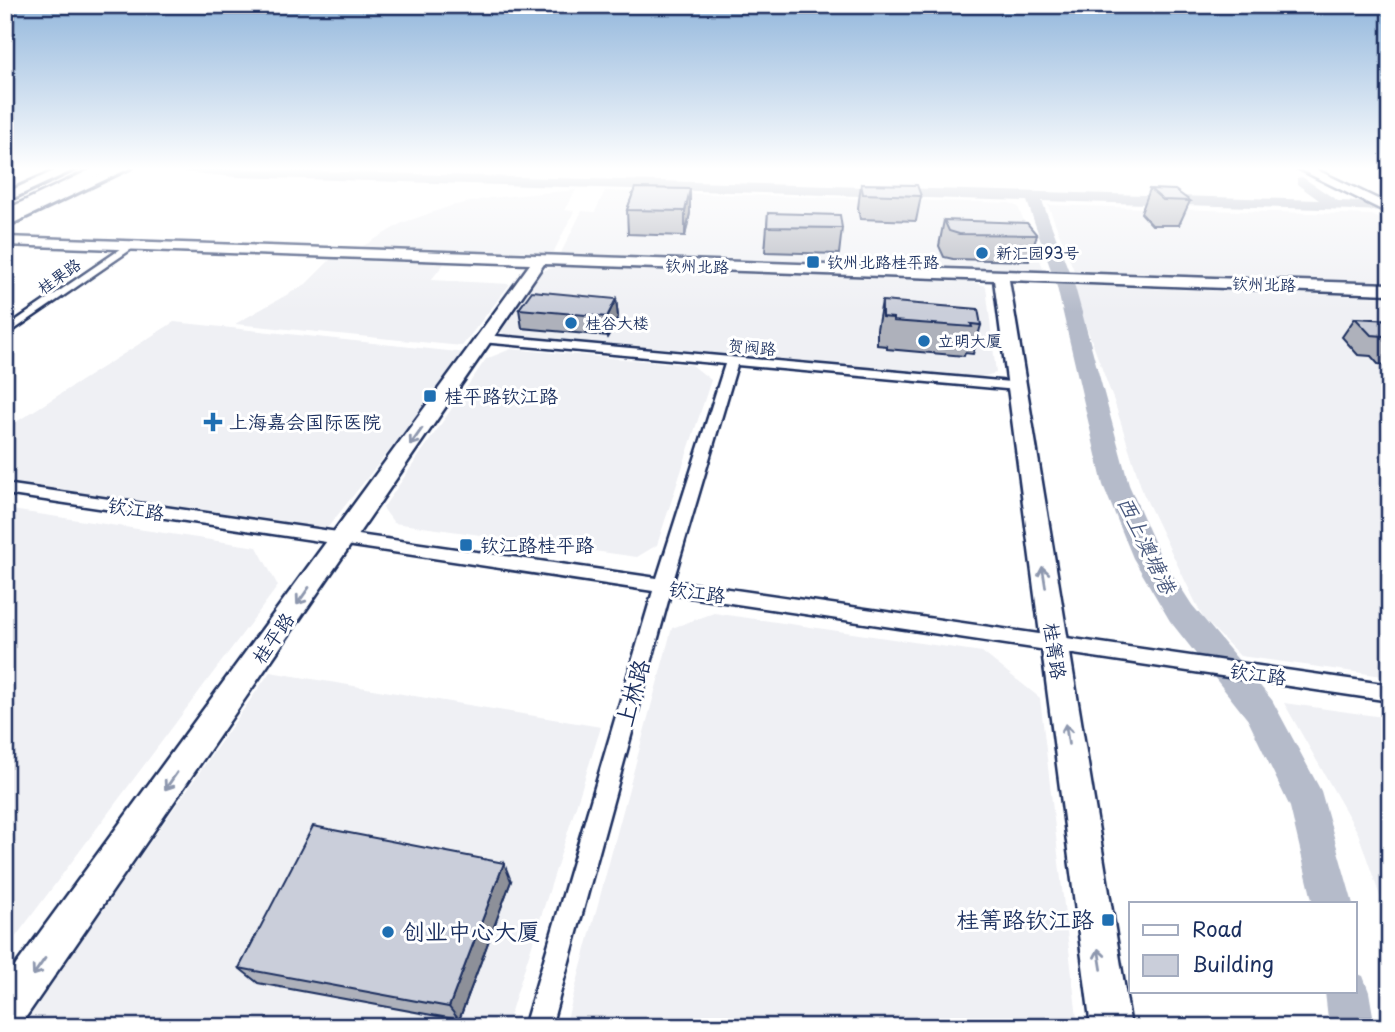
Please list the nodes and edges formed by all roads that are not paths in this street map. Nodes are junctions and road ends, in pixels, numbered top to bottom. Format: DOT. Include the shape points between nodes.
graph roads {
  1 [pos="21,215"];
  2 [pos="5,223"];
  3 [pos="5,241"];
  4 [pos="131,246"];
  5 [pos="539,261"];
  6 [pos="1001,275"];
  7 [pos="1390,289"];
  8 [pos="5,333"];
  9 [pos="485,339"];
  10 [pos="732,361"];
  11 [pos="1017,386"];
  12 [pos="5,489"];
  13 [pos="342,540"];
  14 [pos="663,587"];
  15 [pos="1055,644"];
  16 [pos="1390,694"];
  17 [pos="5,1013"];
  18 [pos="537,1027"];
  19 [pos="1111,1027"];
  1 -- 2 [label="main road"];
  3 -- 4 [label="street, 钦州北路"];
  4 -- 5 [label="street, 钦州北路"];
  4 -- 8 [label="street, 桂果路"];
  5 -- 6 [label="street, 钦州北路"];
  5 -- 9 [label="street, 桂平路"];
  6 -- 7 [label="street, 钦州北路"];
  6 -- 11 [label="street, 桂箐路"];
  9 -- 10 [label="street, 贺阀路"];
  9 -- 13 [label="street, 桂平路, one-way"];
  10 -- 11 [label="street, 贺阀路"];
  10 -- 14 [label="street, 上林路"];
  15 -- 11 [label="street, 桂箐路, one-way"];
  12 -- 13 [label="street, 钦江路"];
  13 -- 14 [label="street, 钦江路"];
  13 -- 17 [label="street, 桂平路, one-way"];
  14 -- 15 [label="street, 钦江路"];
  14 -- 18 [label="street, 上林路"];
  15 -- 16 [label="street, 钦江路"];
  19 -- 15 [label="street, 桂箐路, one-way"];
}
